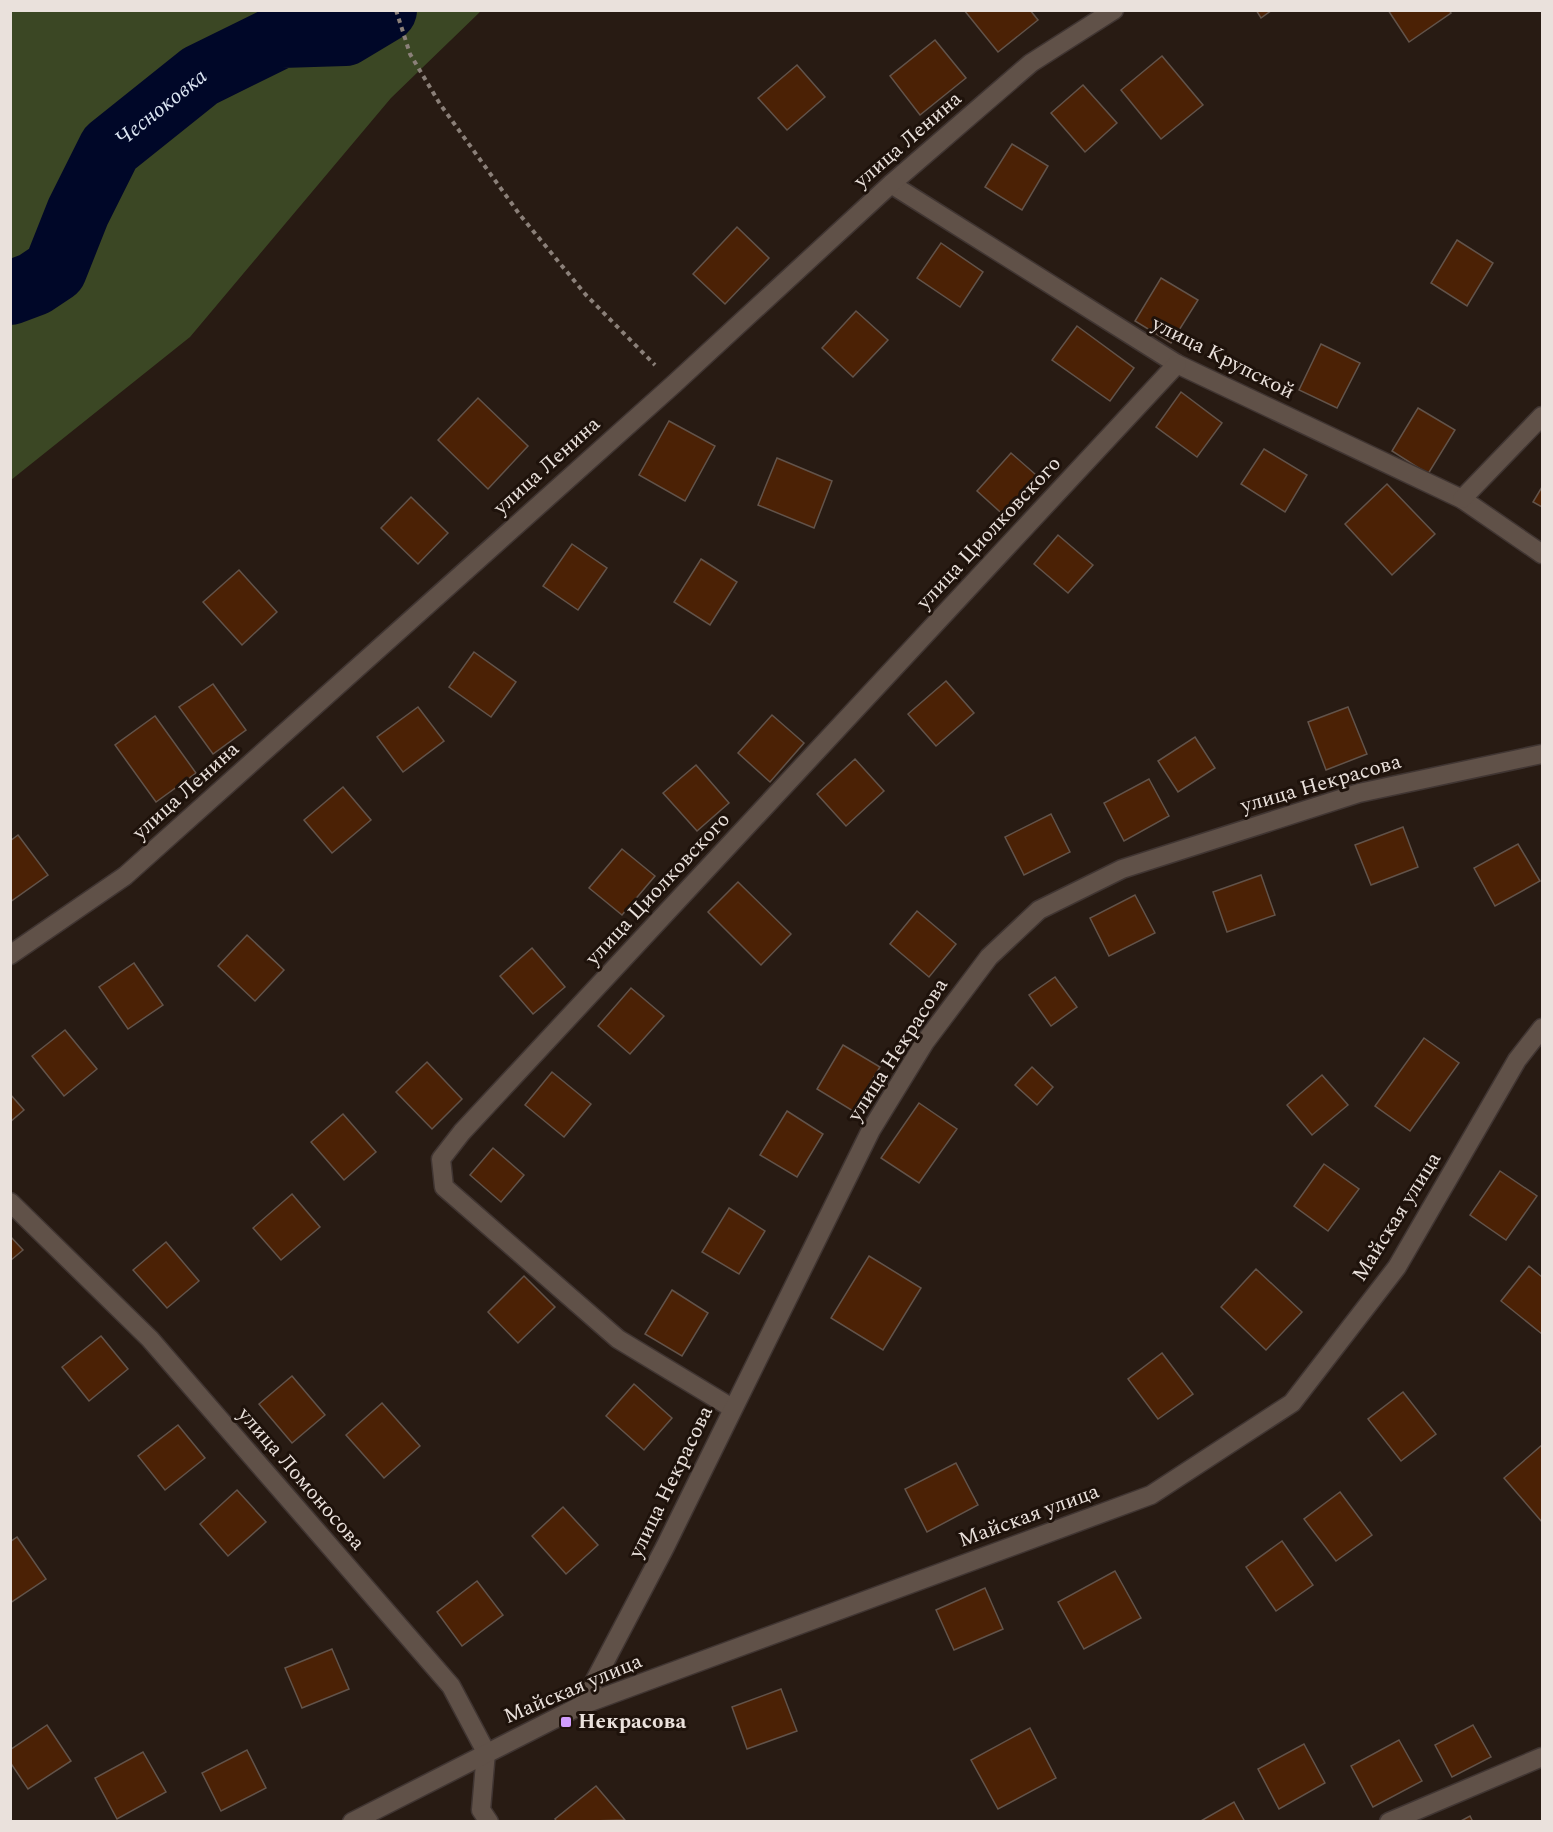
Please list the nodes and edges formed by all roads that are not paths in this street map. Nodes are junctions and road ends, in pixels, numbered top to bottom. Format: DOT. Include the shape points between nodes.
graph roads {
  1 [pos="1114,10"];
  2 [pos="891,184"];
  3 [pos="1177,364"];
  4 [pos="1542,416"];
  5 [pos="1462,499"];
  6 [pos="1542,554"];
  7 [pos="1542,754"];
  8 [pos="10,955"];
  9 [pos="1542,1028"];
  10 [pos="10,1202"];
  11 [pos="732,1408"];
  12 [pos="582,1705"];
  13 [pos="486,1752"];
  14 [pos="1542,1757"];
  15 [pos="352,1821"];
  16 [pos="489,1821"];
  17 [pos="1389,1821"];
  1 -- 2 [label="street, улица Ленина" via="1031,63"];
  2 -- 3 [label="street, улица Крупской"];
  2 -- 8 [label="street, улица Ленина" via="125,876"];
  3 -- 5 [label="street, улица Крупской"];
  3 -- 11 [label="street, улица Циолковского" via="478,1114 441,1159 444,1187 618,1339"];
  4 -- 5 [label="street"];
  5 -- 6 [label="street, улица Крупской"];
  7 -- 11 [label="street, улица Некрасова" via="1359,793 1122,869 1039,910 989,957 925,1042 877,1120"];
  9 -- 12 [label="street, Майская улица" via="1517,1060 1397,1267 1292,1403 1151,1495"];
  10 -- 13 [label="street, улица Ломоносова" via="150,1339 451,1686"];
  11 -- 12 [label="street, улица Некрасова"];
  12 -- 13 [label="street, Майская улица"];
  13 -- 15 [label="street, Майская улица"];
  13 -- 16 [label="street" via="482,1810"];
  14 -- 17 [label="street"];
}
